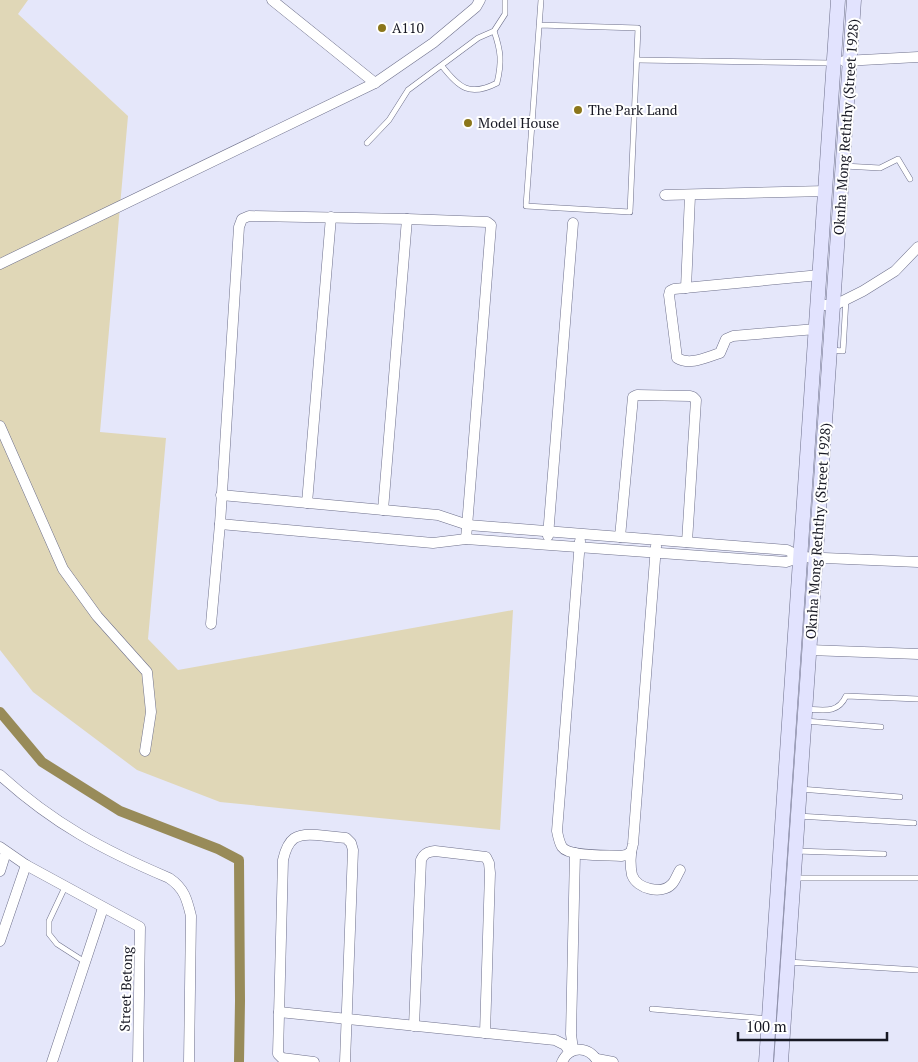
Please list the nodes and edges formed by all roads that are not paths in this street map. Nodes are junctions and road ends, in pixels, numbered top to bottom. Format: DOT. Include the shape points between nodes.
graph roads {
  1 [pos="272,0"];
  2 [pos="480,0"];
  3 [pos="505,0"];
  4 [pos="541,0"];
  5 [pos="838,0"];
  6 [pos="854,0"];
  7 [pos="539,25"];
  8 [pos="494,31"];
  9 [pos="918,57"];
  10 [pos="637,60"];
  11 [pos="850,60"];
  12 [pos="833,63"];
  13 [pos="442,66"];
  14 [pos="375,83"];
  15 [pos="367,143"];
  16 [pos="843,166"];
  17 [pos="910,180"];
  18 [pos="826,191"];
  19 [pos="665,196"];
  20 [pos="690,196"];
  21 [pos="331,217"];
  22 [pos="407,218"];
  23 [pos="573,223"];
  24 [pos="918,247"];
  25 [pos="0,264"];
  26 [pos="820,275"];
  27 [pos="686,288"];
  28 [pos="846,299"];
  29 [pos="837,314"];
  30 [pos="817,316"];
  31 [pos="0,426"];
  32 [pos="221,495"];
  33 [pos="307,503"];
  34 [pos="383,510"];
  35 [pos="220,524"];
  36 [pos="468,526"];
  37 [pos="548,532"];
  38 [pos="581,534"];
  39 [pos="620,537"];
  40 [pos="466,539"];
  41 [pos="656,540"];
  42 [pos="687,542"];
  43 [pos="547,545"];
  44 [pos="579,547"];
  45 [pos="655,553"];
  46 [pos="801,557"];
  47 [pos="816,558"];
  48 [pos="918,562"];
  49 [pos="211,624"];
  50 [pos="809,650"];
  51 [pos="918,654"];
  52 [pos="918,699"];
  53 [pos="805,715"];
  54 [pos="881,727"];
  55 [pos="145,751"];
  56 [pos="0,775"];
  57 [pos="800,790"];
  58 [pos="900,797"];
  59 [pos="798,816"];
  60 [pos="914,823"];
  61 [pos="3,850"];
  62 [pos="796,851"];
  63 [pos="631,852"];
  64 [pos="575,853"];
  65 [pos="884,854"];
  66 [pos="26,865"];
  67 [pos="680,870"];
  68 [pos="0,871"];
  69 [pos="794,878"];
  70 [pos="918,878"];
  71 [pos="65,887"];
  72 [pos="103,908"];
  73 [pos="0,941"];
  74 [pos="85,962"];
  75 [pos="788,962"];
  76 [pos="918,970"];
  77 [pos="652,1009"];
  78 [pos="279,1012"];
  79 [pos="347,1019"];
  80 [pos="769,1019"];
  81 [pos="414,1026"];
  82 [pos="485,1033"];
  83 [pos="572,1051"];
  84 [pos="597,1061"];
  85 [pos="52,1062"];
  86 [pos="138,1062"];
  87 [pos="190,1062"];
  88 [pos="314,1062"];
  89 [pos="345,1062"];
  90 [pos="562,1062"];
  91 [pos="613,1062"];
  92 [pos="766,1062"];
  93 [pos="781,1062"];
  1 -- 14 [label="street"];
  2 -- 14 [label="street" via="433,43"];
  3 -- 8 [label="lane" via="505,14"];
  4 -- 7 [label="lane"];
  5 -- 12 [label="main road, Oknha Mong Reththy (Street 1928)"];
  6 -- 11 [label="main road, Oknha Mong Reththy (Street 1928)"];
  7 -- 10 [label="lane" via="638,28"];
  7 -- 10 [label="lane" via="526,206 630,212"];
  8 -- 13 [label="lane" via="478,38"];
  8 -- 13 [label="lane" via="500,49 501,66 497,82 483,90 466,89"];
  9 -- 11 [label="street"];
  10 -- 12 [label="lane"];
  11 -- 12 [label="street"];
  11 -- 16 [label="main road, Oknha Mong Reththy (Street 1928)"];
  12 -- 18 [label="main road, Oknha Mong Reththy (Street 1928)"];
  13 -- 15 [label="lane" via="408,90 389,120"];
  14 -- 25 [label="street"];
  16 -- 17 [label="lane" via="880,168 898,159"];
  16 -- 29 [label="main road, Oknha Mong Reththy (Street 1928)"];
  18 -- 20 [label="street"];
  18 -- 26 [label="main road, Oknha Mong Reththy (Street 1928)"];
  19 -- 20 [label="street"];
  20 -- 27 [label="street"];
  21 -- 22 [label="street"];
  21 -- 32 [label="street" via="249,216 240,223"];
  21 -- 33 [label="street"];
  22 -- 34 [label="street"];
  22 -- 36 [label="street" via="487,222 491,225"];
  23 -- 37 [label="street"];
  24 -- 28 [label="street" via="895,271"];
  26 -- 27 [label="street"];
  26 -- 30 [label="main road, Oknha Mong Reththy (Street 1928)"];
  27 -- 30 [label="street" via="674,289 669,295 677,358 682,361 720,353 726,338 732,336"];
  28 -- 29 [label="street"];
  28 -- 29 [label="lane"];
  29 -- 30 [label="street"];
  29 -- 47 [label="main road, Oknha Mong Reththy (Street 1928)" via="830,350"];
  30 -- 46 [label="main road, Oknha Mong Reththy (Street 1928)"];
  31 -- 55 [label="street" via="63,569 97,616 147,672 151,712"];
  32 -- 33 [label="street"];
  32 -- 35 [label="street"];
  33 -- 34 [label="street"];
  34 -- 36 [label="street" via="438,515"];
  35 -- 40 [label="street" via="433,543"];
  35 -- 49 [label="street"];
  36 -- 37 [label="street"];
  36 -- 40 [label="street"];
  37 -- 38 [label="street"];
  37 -- 43 [label="street"];
  38 -- 39 [label="street"];
  38 -- 44 [label="street"];
  39 -- 41 [label="street"];
  39 -- 42 [label="street" via="633,397 690,396 696,400"];
  40 -- 43 [label="street"];
  41 -- 42 [label="street"];
  41 -- 45 [label="street"];
  42 -- 46 [label="street" via="787,550"];
  43 -- 44 [label="street"];
  44 -- 45 [label="street"];
  44 -- 64 [label="street" via="557,831 562,847"];
  45 -- 46 [label="street" via="786,562"];
  45 -- 63 [label="street"];
  46 -- 47 [label="street"];
  46 -- 80 [label="main road, Oknha Mong Reththy (Street 1928)"];
  47 -- 48 [label="street"];
  47 -- 50 [label="main road, Oknha Mong Reththy (Street 1928)"];
  50 -- 51 [label="street"];
  50 -- 53 [label="main road, Oknha Mong Reththy (Street 1928)"];
  52 -- 53 [label="lane" via="846,696 842,705 833,710"];
  53 -- 54 [label="lane"];
  53 -- 57 [label="main road, Oknha Mong Reththy (Street 1928)"];
  56 -- 87 [label="street" via="78,835 170,878 184,891 190,916"];
  57 -- 58 [label="lane"];
  57 -- 59 [label="main road, Oknha Mong Reththy (Street 1928)"];
  59 -- 60 [label="lane"];
  59 -- 62 [label="main road, Oknha Mong Reththy (Street 1928)"];
  61 -- 66 [label="street"];
  61 -- 68 [label="street"];
  62 -- 65 [label="lane"];
  62 -- 69 [label="main road, Oknha Mong Reththy (Street 1928)"];
  63 -- 64 [label="street" via="621,856"];
  63 -- 67 [label="street" via="634,879 647,888 663,890 672,884"];
  64 -- 83 [label="street"];
  66 -- 71 [label="street"];
  66 -- 73 [label="street"];
  69 -- 70 [label="lane"];
  69 -- 75 [label="main road, Oknha Mong Reththy (Street 1928)"];
  71 -- 72 [label="street"];
  71 -- 74 [label="lane" via="49,921 49,934 57,944"];
  72 -- 74 [label="street"];
  72 -- 86 [label="street, Street Betong" via="140,927"];
  74 -- 85 [label="street"];
  75 -- 76 [label="lane"];
  75 -- 93 [label="main road, Oknha Mong Reththy (Street 1928)"];
  77 -- 80 [label="lane"];
  78 -- 79 [label="street"];
  78 -- 79 [label="street" via="285,853 290,842 303,834 346,838 353,850"];
  78 -- 88 [label="street" via="278,1054 282,1058"];
  79 -- 81 [label="street"];
  79 -- 89 [label="street"];
  80 -- 92 [label="main road, Oknha Mong Reththy (Street 1928)"];
  81 -- 82 [label="street"];
  81 -- 82 [label="street" via="420,860 423,855 435,851 486,857 489,864"];
  82 -- 83 [label="street" via="555,1040"];
  83 -- 84 [label="street" via="586,1050"];
  83 -- 90 [label="street"];
  84 -- 91 [label="street"];
}
